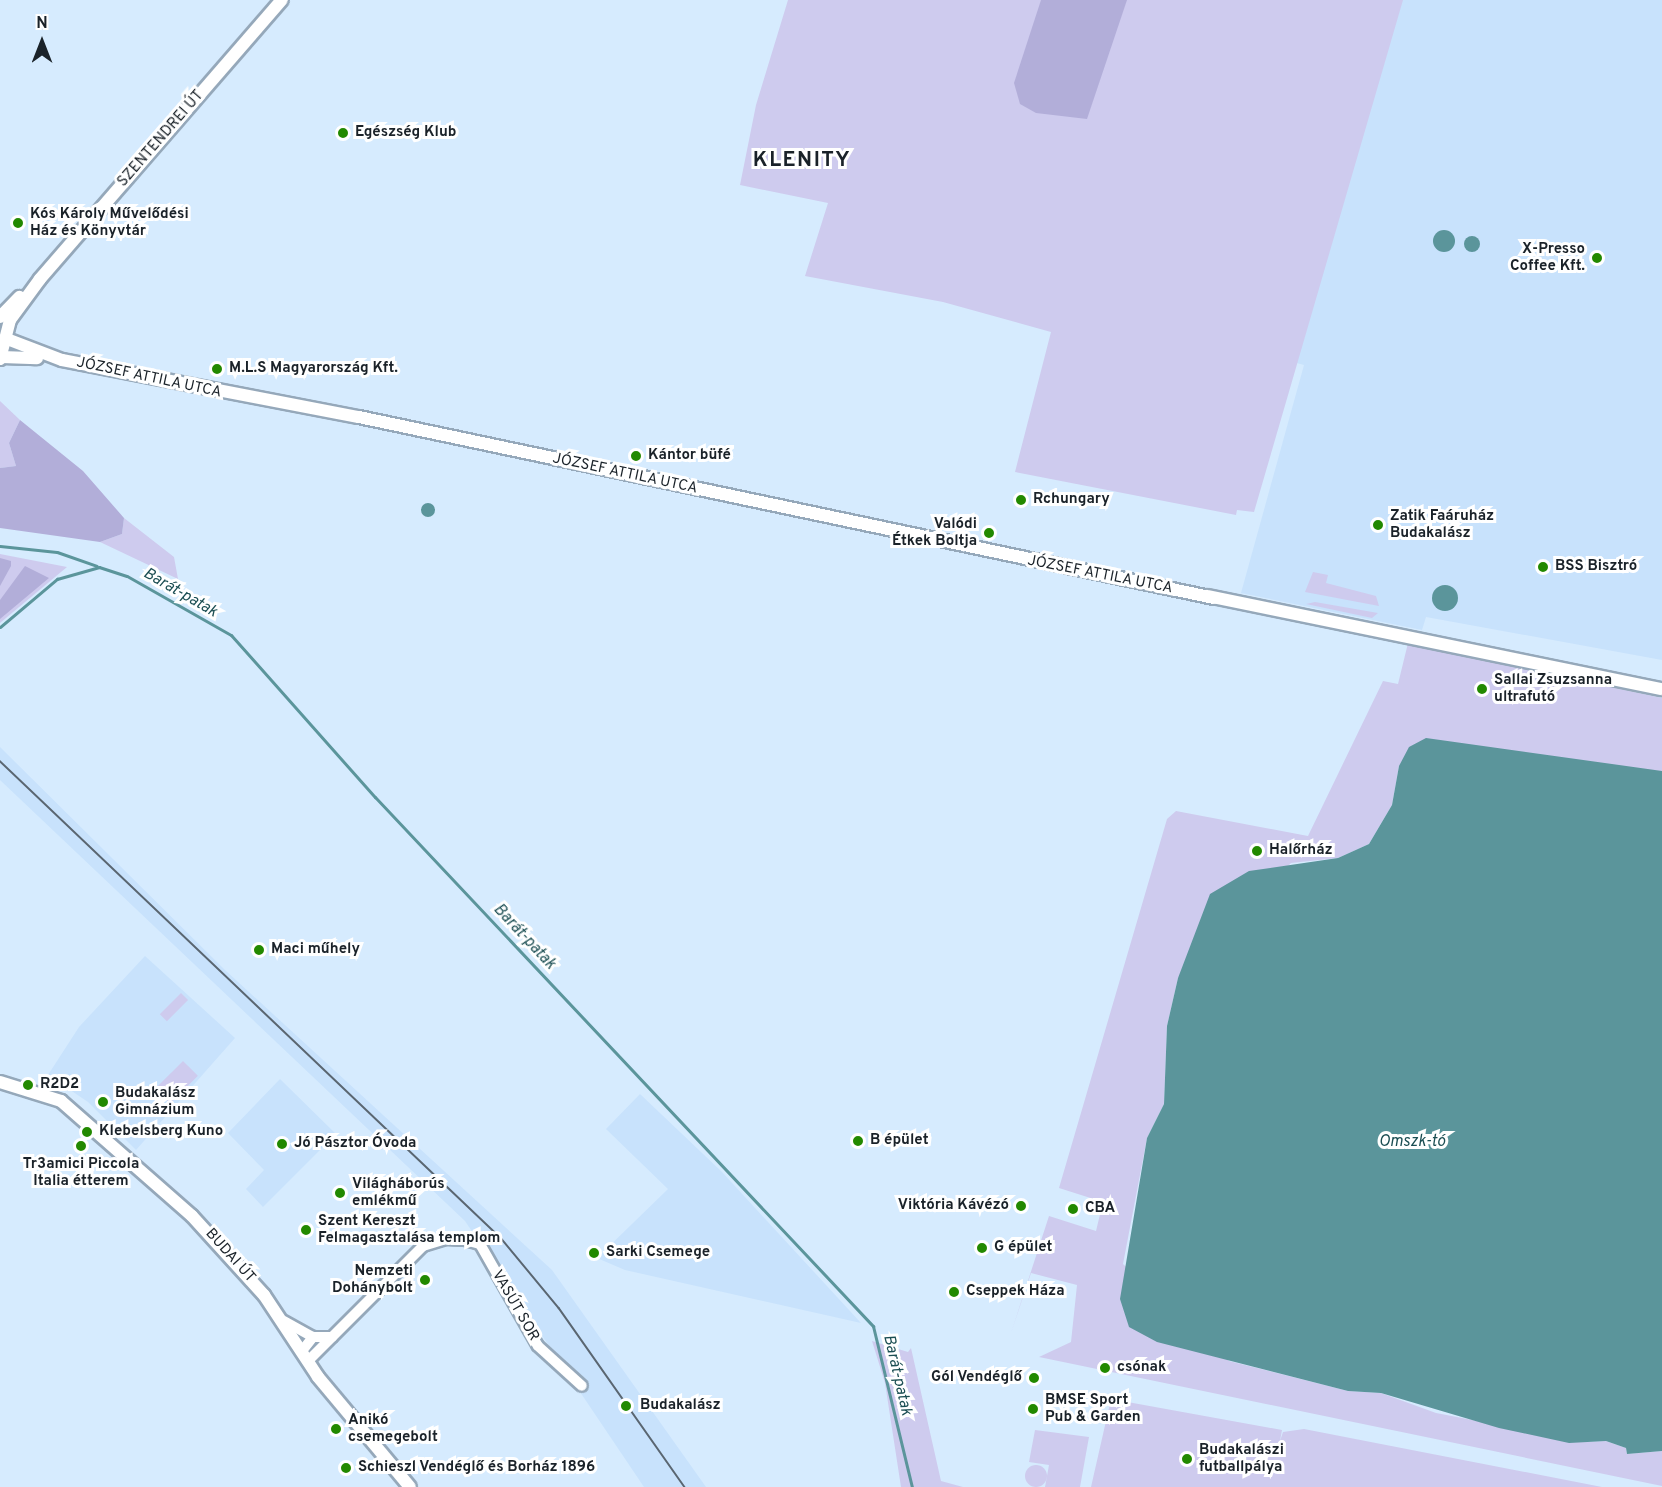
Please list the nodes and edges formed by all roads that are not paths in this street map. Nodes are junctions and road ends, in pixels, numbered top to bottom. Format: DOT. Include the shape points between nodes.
graph roads {
  1 [pos="282,0"];
  2 [pos="40,279"];
  3 [pos="0,317"];
  4 [pos="4,335"];
  5 [pos="1,358"];
  6 [pos="62,360"];
  7 [pos="1662,689"];
  8 [pos="0,1082"];
  9 [pos="284,1321"];
  10 [pos="313,1337"];
  11 [pos="332,1337"];
  12 [pos="305,1356"];
  13 [pos="582,1386"];
  14 [pos="410,1487"];
  1 -- 2 [label="main road, SZENTENDREI ÚT"];
  2 -- 3 [label="main road"];
  2 -- 4 [label="main road"];
  4 -- 5 [label="main road"];
  4 -- 6 [label="main road"];
  5 -- 6 [label="main road"];
  6 -- 7 [label="main road, JÓZSEF ATTILA UTCA" via="359,417 1187,593"];
  8 -- 9 [label="main road, BUDAI ÚT" via="42,1093 71,1108 192,1215"];
  9 -- 10 [label="street"];
  9 -- 12 [label="main road, BUDAI ÚT"];
  10 -- 11 [label="street"];
  10 -- 12 [label="street"];
  11 -- 12 [label="street"];
  11 -- 13 [label="street, VASÚT SOR" via="428,1242 480,1244 538,1346"];
  12 -- 14 [label="main road, BUDAI ÚT"];
}
